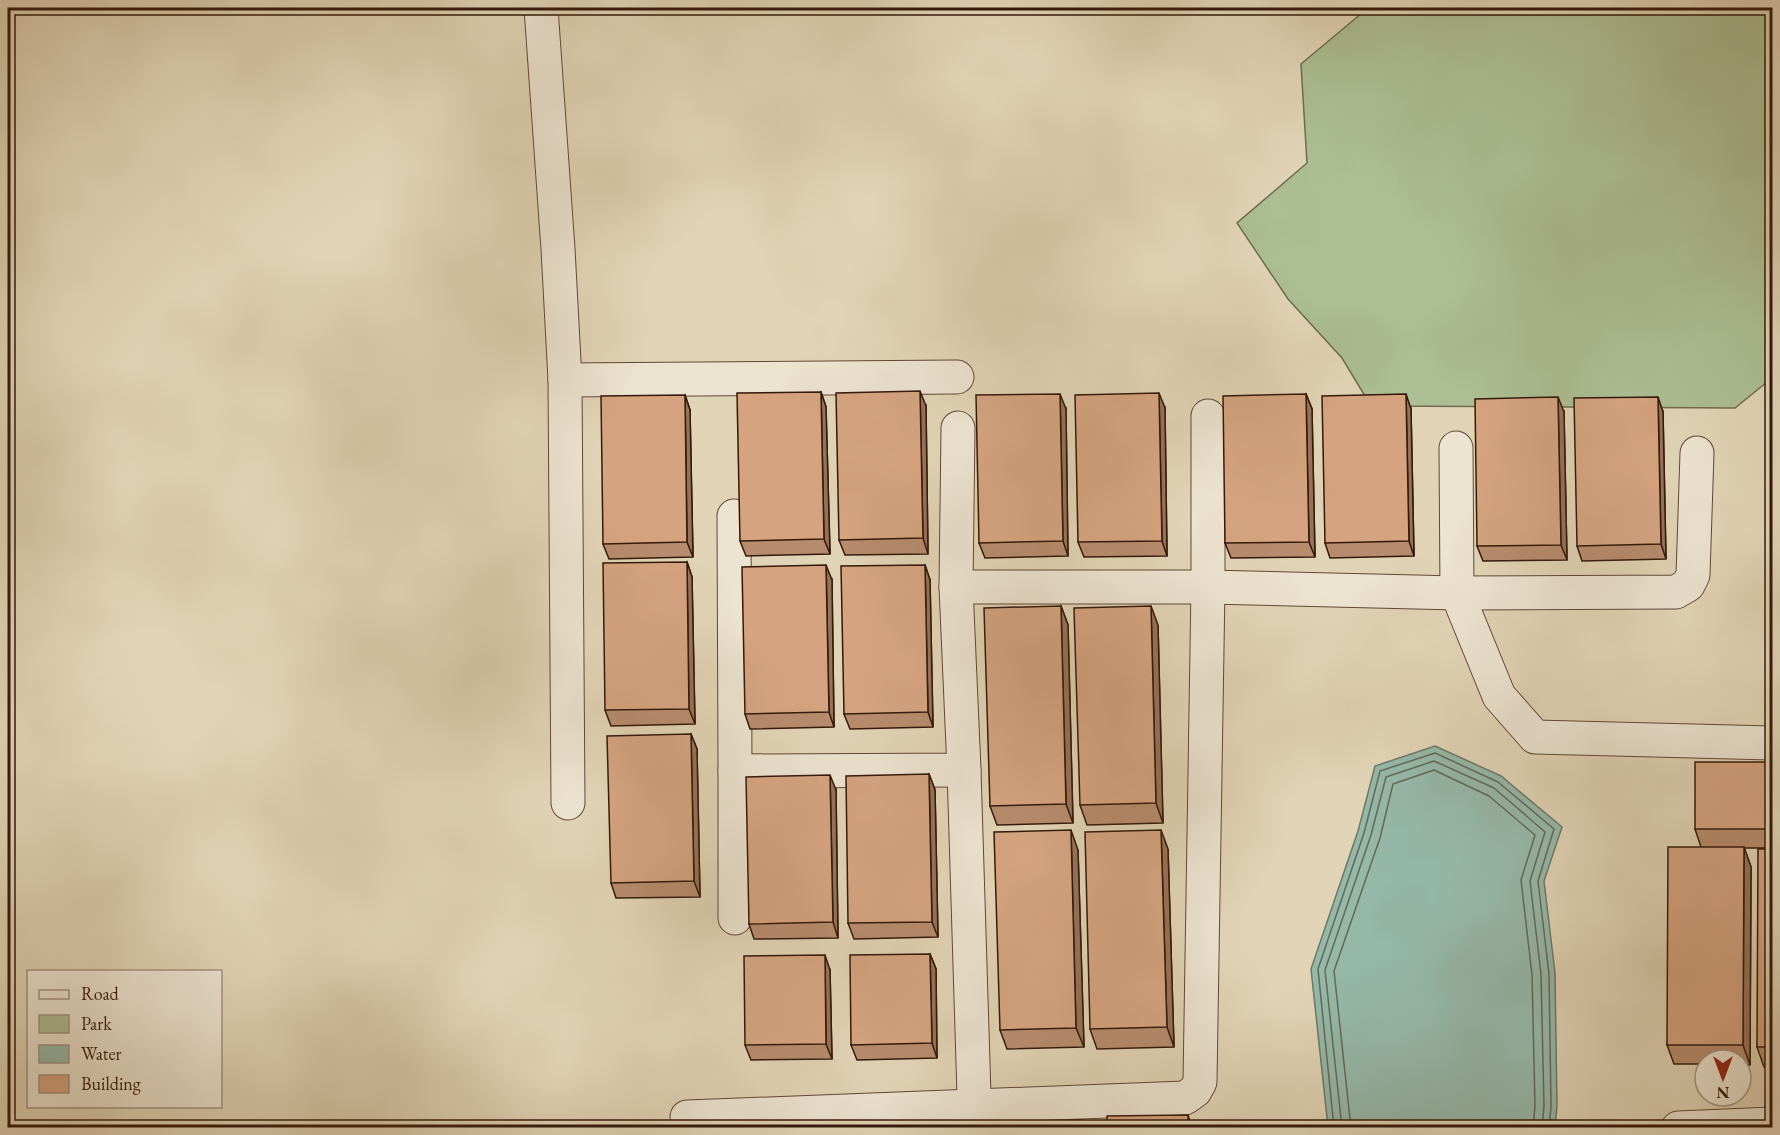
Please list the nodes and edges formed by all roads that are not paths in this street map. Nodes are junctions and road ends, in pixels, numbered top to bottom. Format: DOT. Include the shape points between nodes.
graph roads {
  1 [pos="541,8"];
  2 [pos="957,376"];
  3 [pos="565,380"];
  4 [pos="1208,417"];
  5 [pos="958,428"];
  6 [pos="1456,448"];
  7 [pos="1697,453"];
  8 [pos="734,516"];
  9 [pos="956,587"];
  10 [pos="1208,587"];
  11 [pos="1457,593"];
  12 [pos="1773,743"];
  13 [pos="964,770"];
  14 [pos="735,771"];
  15 [pos="568,804"];
  16 [pos="735,918"];
  17 [pos="687,1117"];
  18 [pos="975,1117"];
  19 [pos="1773,1124"];
  20 [pos="1678,1128"];
  1 -- 3 [label="street"];
  2 -- 3 [label="street"];
  3 -- 15 [label="street"];
  4 -- 10 [label="street"];
  5 -- 9 [label="street"];
  6 -- 11 [label="street"];
  7 -- 11 [label="street" via="1693,575 1682,589"];
  8 -- 14 [label="street"];
  9 -- 10 [label="street"];
  9 -- 13 [label="street"];
  10 -- 11 [label="street"];
  10 -- 18 [label="street" via="1200,1082 1185,1098"];
  11 -- 12 [label="street" via="1499,696 1535,737"];
  13 -- 14 [label="street"];
  13 -- 18 [label="street"];
  14 -- 16 [label="street"];
  17 -- 18 [label="street"];
  19 -- 20 [label="street"];
}
